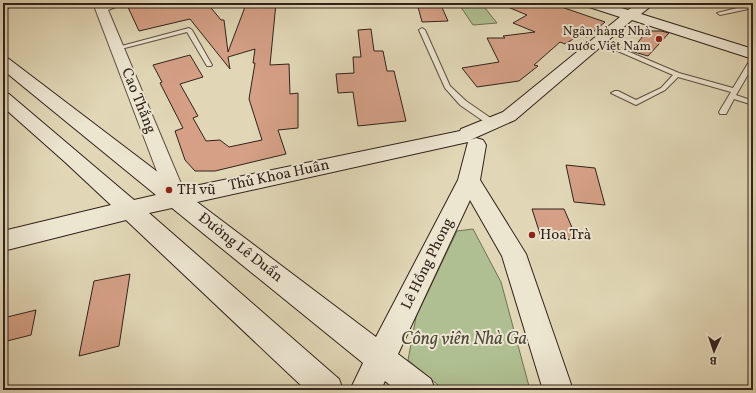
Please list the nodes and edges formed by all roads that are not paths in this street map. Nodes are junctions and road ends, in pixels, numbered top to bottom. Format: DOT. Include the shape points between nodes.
graph roads {
  1 [pos="117,3"];
  2 [pos="591,3"];
  3 [pos="648,3"];
  4 [pos="100,6"];
  5 [pos="753,6"];
  6 [pos="720,13"];
  7 [pos="629,16"];
  8 [pos="422,30"];
  9 [pos="599,41"];
  10 [pos="117,48"];
  11 [pos="753,54"];
  12 [pos="753,60"];
  13 [pos="3,62"];
  14 [pos="209,65"];
  15 [pos="677,74"];
  16 [pos="615,93"];
  17 [pos="734,94"];
  18 [pos="3,98"];
  19 [pos="753,103"];
  20 [pos="723,112"];
  21 [pos="476,135"];
  22 [pos="469,180"];
  23 [pos="177,198"];
  24 [pos="130,210"];
  25 [pos="3,241"];
  26 [pos="381,359"];
  27 [pos="328,390"];
  28 [pos="365,390"];
  29 [pos="420,390"];
  30 [pos="558,390"];
  1 -- 4 [label="street"];
  2 -- 7 [label="main road"];
  3 -- 7 [label="main road"];
  4 -- 10 [label="street, Cao Thắng"];
  5 -- 6 [label="lane"];
  7 -- 9 [label="main road"];
  7 -- 11 [label="main road"];
  8 -- 21 [label="lane" via="447,87 463,103"];
  9 -- 15 [label="lane"];
  9 -- 21 [label="main road" via="509,116"];
  10 -- 14 [label="lane" via="188,30"];
  10 -- 23 [label="street, Cao Thắng"];
  12 -- 17 [label="lane"];
  13 -- 23 [label="main road, Đường Lê Duẩn"];
  15 -- 16 [label="lane" via="663,89 636,102"];
  15 -- 17 [label="lane"];
  17 -- 19 [label="lane"];
  17 -- 20 [label="lane"];
  18 -- 24 [label="main road" via="72,156"];
  21 -- 22 [label="main road, Lê Hồng Phong"];
  21 -- 23 [label="main road, Thủ Khoa Huân"];
  22 -- 26 [label="main road, Lê Hồng Phong"];
  22 -- 30 [label="main road" via="514,254"];
  23 -- 24 [label="main road, Thủ Khoa Huân"];
  23 -- 26 [label="main road, Đường Lê Duẩn"];
  24 -- 25 [label="main road, Thủ Khoa Huân"];
  24 -- 27 [label="main road"];
  26 -- 28 [label="main road, Lê Hồng Phong"];
  26 -- 29 [label="main road, Đường Lê Duẩn"];
}
